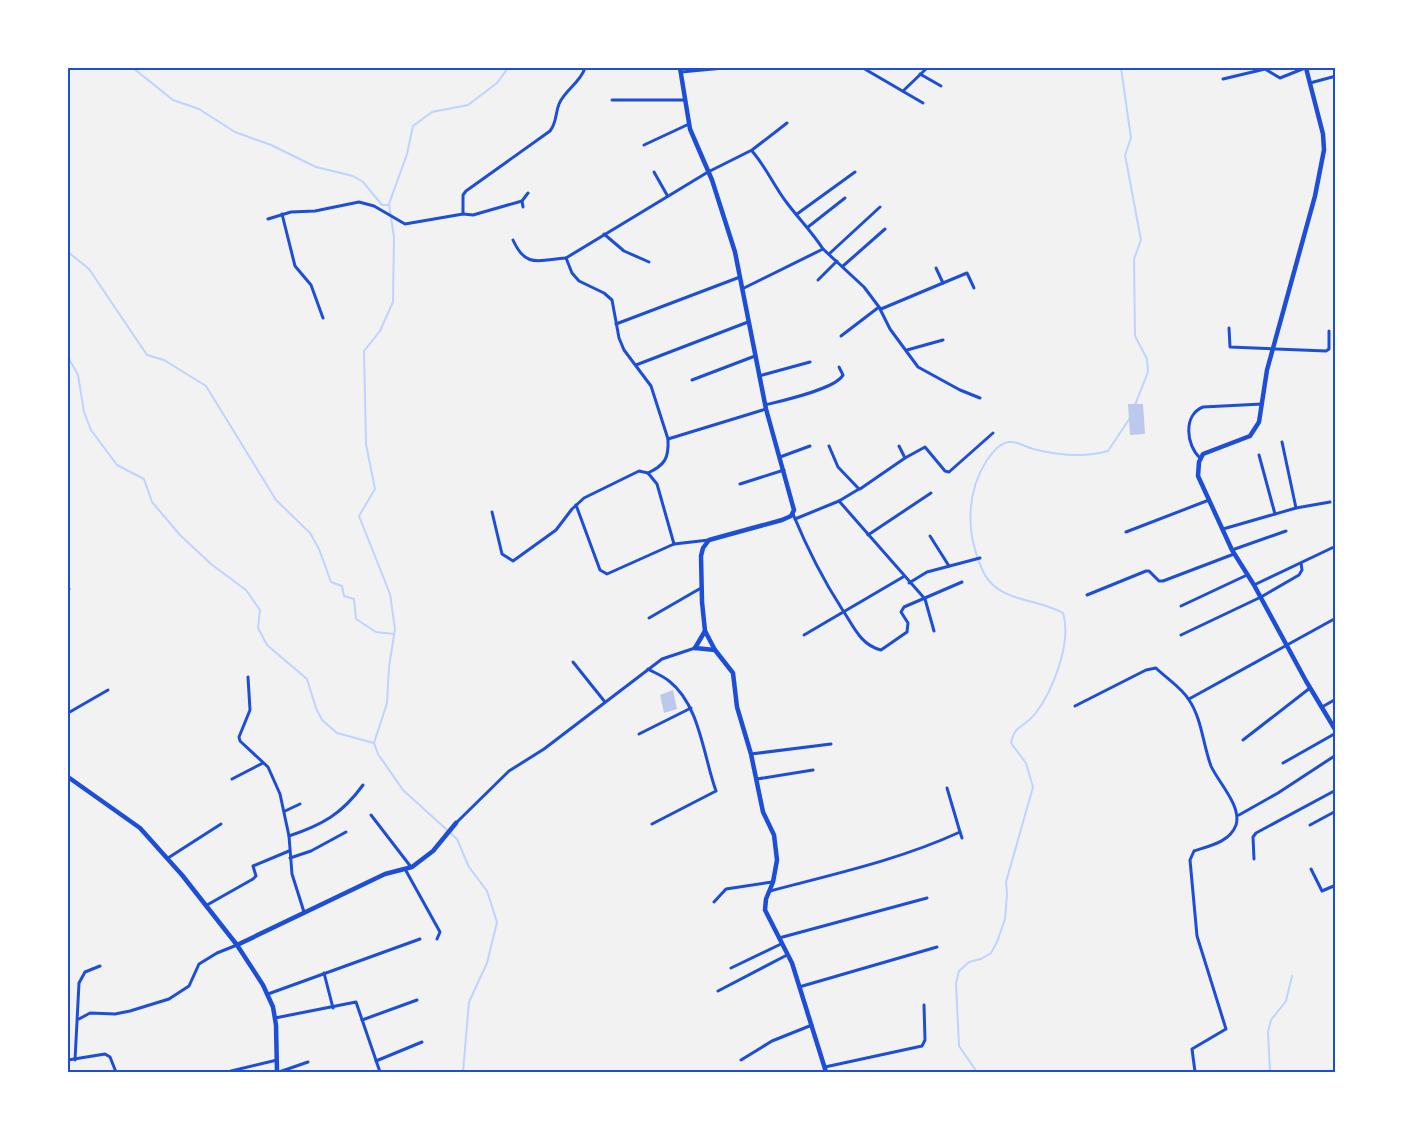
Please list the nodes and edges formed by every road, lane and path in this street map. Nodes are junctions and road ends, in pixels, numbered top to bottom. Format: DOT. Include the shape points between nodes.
graph roads {
  1 [pos="585,68"];
  2 [pos="724,68"];
  3 [pos="863,68"];
  4 [pos="927,68"];
  5 [pos="1306,68"];
  6 [pos="681,70"];
  7 [pos="920,74"];
  8 [pos="1336,76"];
  9 [pos="1223,79"];
  10 [pos="1309,83"];
  11 [pos="942,86"];
  12 [pos="903,91"];
  13 [pos="612,100"];
  14 [pos="685,100"];
  15 [pos="923,103"];
  16 [pos="787,123"];
  17 [pos="689,124"];
  18 [pos="644,145"];
  19 [pos="752,150"];
  20 [pos="654,172"];
  21 [pos="708,172"];
  22 [pos="855,172"];
  23 [pos="528,193"];
  24 [pos="667,195"];
  25 [pos="845,198"];
  26 [pos="522,201"];
  27 [pos="523,206"];
  28 [pos="880,207"];
  29 [pos="282,214"];
  30 [pos="463,214"];
  31 [pos="797,214"];
  32 [pos="268,219"];
  33 [pos="808,227"];
  34 [pos="885,229"];
  35 [pos="604,234"];
  36 [pos="513,240"];
  37 [pos="823,249"];
  38 [pos="828,254"];
  39 [pos="566,258"];
  40 [pos="837,261"];
  41 [pos="649,262"];
  42 [pos="843,266"];
  43 [pos="936,268"];
  44 [pos="740,277"];
  45 [pos="818,280"];
  46 [pos="943,283"];
  47 [pos="974,288"];
  48 [pos="742,289"];
  49 [pos="880,308"];
  50 [pos="323,318"];
  51 [pos="748,322"];
  52 [pos="616,324"];
  53 [pos="1228,328"];
  54 [pos="1329,331"];
  55 [pos="841,336"];
  56 [pos="942,340"];
  57 [pos="1272,348"];
  58 [pos="907,350"];
  59 [pos="755,356"];
  60 [pos="810,362"];
  61 [pos="636,365"];
  62 [pos="839,367"];
  63 [pos="759,376"];
  64 [pos="692,380"];
  65 [pos="980,398"];
  66 [pos="1262,404"];
  67 [pos="767,406"];
  68 [pos="993,433"];
  69 [pos="668,439"];
  70 [pos="1282,442"];
  71 [pos="810,446"];
  72 [pos="829,446"];
  73 [pos="899,446"];
  74 [pos="1259,455"];
  75 [pos="780,456"];
  76 [pos="905,458"];
  77 [pos="1200,458"];
  78 [pos="784,470"];
  79 [pos="648,473"];
  80 [pos="740,484"];
  81 [pos="860,489"];
  82 [pos="930,493"];
  83 [pos="1209,500"];
  84 [pos="839,501"];
  85 [pos="1330,502"];
  86 [pos="576,505"];
  87 [pos="1296,508"];
  88 [pos="492,512"];
  89 [pos="793,514"];
  90 [pos="1275,514"];
  91 [pos="795,519"];
  92 [pos="1223,529"];
  93 [pos="1286,531"];
  94 [pos="1126,532"];
  95 [pos="868,535"];
  96 [pos="930,536"];
  97 [pos="709,540"];
  98 [pos="674,544"];
  99 [pos="1336,546"];
  100 [pos="1234,552"];
  101 [pos="980,558"];
  102 [pos="1301,563"];
  103 [pos="949,566"];
  104 [pos="1248,574"];
  105 [pos="903,577"];
  106 [pos="909,582"];
  107 [pos="962,582"];
  108 [pos="1254,585"];
  109 [pos="701,588"];
  110 [pos="1087,595"];
  111 [pos="1261,597"];
  112 [pos="925,599"];
  113 [pos="1182,606"];
  114 [pos="844,611"];
  115 [pos="649,618"];
  116 [pos="1336,618"];
  117 [pos="704,631"];
  118 [pos="934,631"];
  119 [pos="804,635"];
  120 [pos="1181,635"];
  121 [pos="1287,647"];
  122 [pos="695,648"];
  123 [pos="715,650"];
  124 [pos="573,662"];
  125 [pos="648,669"];
  126 [pos="248,677"];
  127 [pos="1310,688"];
  128 [pos="108,690"];
  129 [pos="1189,699"];
  130 [pos="1336,699"];
  131 [pos="605,703"];
  132 [pos="1075,706"];
  133 [pos="690,708"];
  134 [pos="1321,708"];
  135 [pos="68,714"];
  136 [pos="1336,732"];
  137 [pos="640,734"];
  138 [pos="1243,740"];
  139 [pos="830,744"];
  140 [pos="751,754"];
  141 [pos="1336,754"];
  142 [pos="263,763"];
  143 [pos="1283,763"];
  144 [pos="814,770"];
  145 [pos="68,777"];
  146 [pos="757,778"];
  147 [pos="232,779"];
  148 [pos="363,785"];
  149 [pos="947,788"];
  150 [pos="1336,790"];
  151 [pos="300,804"];
  152 [pos="285,812"];
  153 [pos="1336,812"];
  154 [pos="371,815"];
  155 [pos="1239,815"];
  156 [pos="221,824"];
  157 [pos="456,824"];
  158 [pos="652,824"];
  159 [pos="1310,825"];
  160 [pos="346,832"];
  161 [pos="960,832"];
  162 [pos="289,836"];
  163 [pos="962,838"];
  164 [pos="289,851"];
  165 [pos="168,858"];
  166 [pos="290,858"];
  167 [pos="1254,859"];
  168 [pos="412,868"];
  169 [pos="405,869"];
  170 [pos="1311,869"];
  171 [pos="773,882"];
  172 [pos="1336,885"];
  173 [pos="770,891"];
  174 [pos="927,898"];
  175 [pos="714,902"];
  176 [pos="207,905"];
  177 [pos="304,912"];
  178 [pos="779,938"];
  179 [pos="420,939"];
  180 [pos="437,939"];
  181 [pos="781,944"];
  182 [pos="237,945"];
  183 [pos="937,947"];
  184 [pos="787,955"];
  185 [pos="100,966"];
  186 [pos="731,968"];
  187 [pos="324,974"];
  188 [pos="799,987"];
  189 [pos="718,991"];
  190 [pos="268,994"];
  191 [pos="416,1000"];
  192 [pos="924,1004"];
  193 [pos="333,1008"];
  194 [pos="275,1018"];
  195 [pos="78,1019"];
  196 [pos="362,1020"];
  197 [pos="812,1024"];
  198 [pos="422,1042"];
  199 [pos="68,1060"];
  200 [pos="75,1060"];
  201 [pos="277,1060"];
  202 [pos="376,1060"];
  203 [pos="741,1060"];
  204 [pos="308,1062"];
  205 [pos="825,1066"];
  206 [pos="116,1072"];
  207 [pos="227,1072"];
  208 [pos="278,1072"];
  209 [pos="380,1072"];
  210 [pos="826,1072"];
  211 [pos="1195,1072"];
  212 [pos="1332,1072"];
  213 [pos="1336,1072"];
  1 -- 30 [label="street" via="560,102 557,119 550,131 466,191"];
  2 -- 6 [label="street"];
  3 -- 12 [label="street"];
  4 -- 7 [label="street"];
  5 -- 9 [label="street" via="1283,78 1265,69"];
  5 -- 10 [label="street"];
  6 -- 14 [label="street"];
  7 -- 11 [label="street"];
  7 -- 12 [label="street"];
  8 -- 10 [label="street"];
  10 -- 57 [label="street" via="1323,134 1324,150 1315,196"];
  12 -- 15 [label="street"];
  13 -- 14 [label="street"];
  14 -- 17 [label="street"];
  16 -- 19 [label="street"];
  17 -- 18 [label="street"];
  17 -- 21 [label="street"];
  19 -- 21 [label="street"];
  19 -- 31 [label="street"];
  20 -- 24 [label="street"];
  21 -- 24 [label="street"];
  21 -- 44 [label="street" via="728,228"];
  22 -- 31 [label="street"];
  23 -- 26 [label="street"];
  24 -- 35 [label="street"];
  25 -- 33 [label="street"];
  26 -- 27 [label="street"];
  26 -- 30 [label="street" via="472,215"];
  28 -- 38 [label="street"];
  29 -- 30 [label="street" via="360,202 370,204 404,224"];
  29 -- 32 [label="street"];
  29 -- 50 [label="street" via="295,266 311,285"];
  31 -- 33 [label="street"];
  33 -- 37 [label="street"];
  34 -- 42 [label="street"];
  35 -- 39 [label="street"];
  35 -- 41 [label="street" via="624,251"];
  36 -- 39 [label="street" via="521,256 531,261"];
  37 -- 38 [label="street"];
  37 -- 48 [label="street"];
  38 -- 40 [label="street"];
  39 -- 52 [label="street" via="579,281 609,296"];
  40 -- 42 [label="street"];
  40 -- 45 [label="street"];
  42 -- 49 [label="street"];
  43 -- 46 [label="street"];
  44 -- 48 [label="street"];
  44 -- 52 [label="street"];
  46 -- 47 [label="street" via="967,273"];
  46 -- 49 [label="street"];
  48 -- 51 [label="street"];
  49 -- 55 [label="street"];
  49 -- 58 [label="street" via="890,329"];
  51 -- 59 [label="street"];
  51 -- 61 [label="street"];
  52 -- 61 [label="street" via="624,350"];
  53 -- 57 [label="street" via="1230,347"];
  54 -- 57 [label="street" via="1329,349 1326,350"];
  56 -- 58 [label="street"];
  57 -- 66 [label="street"];
  58 -- 65 [label="street" via="923,370"];
  59 -- 63 [label="street"];
  59 -- 64 [label="street"];
  60 -- 63 [label="street"];
  61 -- 69 [label="street" via="651,386"];
  62 -- 67 [label="street" via="842,378"];
  63 -- 67 [label="street"];
  66 -- 77 [label="street" via="1260,422 1250,436 1208,451"];
  66 -- 77 [label="street" via="1209,406 1195,410 1189,421 1191,445"];
  67 -- 69 [label="street"];
  67 -- 75 [label="street"];
  68 -- 76 [label="street" via="949,472 925,447"];
  69 -- 79 [label="street" via="666,460 661,467"];
  70 -- 87 [label="street"];
  71 -- 75 [label="street"];
  72 -- 81 [label="street" via="838,467"];
  73 -- 76 [label="street"];
  74 -- 90 [label="street"];
  75 -- 78 [label="street"];
  76 -- 81 [label="street"];
  77 -- 83 [label="street" via="1198,476"];
  78 -- 80 [label="street"];
  78 -- 89 [label="street"];
  79 -- 86 [label="street" via="639,471 626,476"];
  79 -- 98 [label="street" via="658,484"];
  81 -- 84 [label="street"];
  82 -- 95 [label="street"];
  83 -- 92 [label="street"];
  83 -- 94 [label="street"];
  84 -- 91 [label="street"];
  84 -- 95 [label="street"];
  85 -- 87 [label="street"];
  86 -- 88 [label="street" via="556,530 513,561 502,554"];
  86 -- 98 [label="street" via="603,573"];
  87 -- 90 [label="street"];
  89 -- 91 [label="street"];
  89 -- 97 [label="street" via="770,524"];
  90 -- 92 [label="street"];
  91 -- 114 [label="street" via="811,558"];
  92 -- 100 [label="street"];
  93 -- 100 [label="street"];
  95 -- 105 [label="street"];
  96 -- 103 [label="street"];
  97 -- 98 [label="street"];
  97 -- 109 [label="street" via="702,552"];
  99 -- 102 [label="street"];
  100 -- 104 [label="street"];
  100 -- 110 [label="street" via="1163,581 1149,570"];
  101 -- 103 [label="street"];
  102 -- 108 [label="street"];
  102 -- 111 [label="street" via="1299,575"];
  103 -- 106 [label="street"];
  104 -- 108 [label="street"];
  104 -- 113 [label="street"];
  105 -- 106 [label="street"];
  105 -- 114 [label="street"];
  106 -- 112 [label="street"];
  107 -- 112 [label="street"];
  108 -- 111 [label="street"];
  109 -- 115 [label="street"];
  109 -- 117 [label="street"];
  111 -- 120 [label="street"];
  111 -- 121 [label="street"];
  112 -- 114 [label="street" via="904,607 901,612 908,622 906,632 881,650 856,633"];
  112 -- 118 [label="street"];
  114 -- 119 [label="street"];
  116 -- 121 [label="street"];
  117 -- 122 [label="street"];
  117 -- 123 [label="street"];
  121 -- 127 [label="street"];
  121 -- 129 [label="street"];
  122 -- 123 [label="street"];
  122 -- 125 [label="street" via="672,654"];
  123 -- 140 [label="street" via="733,673 737,707"];
  124 -- 131 [label="street"];
  125 -- 131 [label="street"];
  125 -- 133 [label="street" via="668,680 686,698"];
  126 -- 142 [label="street" via="250,710 239,737"];
  127 -- 134 [label="street"];
  127 -- 138 [label="street"];
  128 -- 135 [label="street"];
  129 -- 132 [label="street" via="1152,668"];
  129 -- 211 [label="street" via="1211,766 1236,818 1236,825 1228,837 1194,851 1190,856 1197,936 1226,1029 1192,1049"];
  130 -- 134 [label="street"];
  131 -- 157 [label="street" via="509,771"];
  133 -- 137 [label="street"];
  133 -- 158 [label="street" via="716,791"];
  134 -- 136 [label="street"];
  136 -- 143 [label="street"];
  139 -- 140 [label="street"];
  140 -- 146 [label="street"];
  141 -- 155 [label="street"];
  142 -- 147 [label="street"];
  142 -- 152 [label="street" via="268,767"];
  144 -- 146 [label="street"];
  145 -- 165 [label="street" via="140,828"];
  146 -- 171 [label="street" via="763,812 774,835"];
  148 -- 162 [label="street" via="348,805 338,812 315,827"];
  149 -- 161 [label="street"];
  150 -- 167 [label="street" via="1256,833 1253,838"];
  151 -- 152 [label="street"];
  152 -- 162 [label="street"];
  153 -- 159 [label="street"];
  154 -- 168 [label="street"];
  156 -- 165 [label="street"];
  157 -- 168 [label="street" via="433,852"];
  160 -- 166 [label="street" via="312,851"];
  161 -- 163 [label="street"];
  161 -- 173 [label="street" via="898,857"];
  162 -- 164 [label="street"];
  164 -- 166 [label="street"];
  164 -- 176 [label="street" via="253,866 256,876 253,879"];
  165 -- 176 [label="street"];
  166 -- 177 [label="street"];
  168 -- 169 [label="street"];
  169 -- 177 [label="street" via="385,874"];
  169 -- 180 [label="street" via="440,932"];
  170 -- 172 [label="street" via="1322,891"];
  171 -- 173 [label="street"];
  171 -- 175 [label="street" via="726,889"];
  173 -- 178 [label="street" via="765,910"];
  174 -- 178 [label="street"];
  176 -- 182 [label="street"];
  177 -- 182 [label="street"];
  178 -- 181 [label="street"];
  179 -- 187 [label="street"];
  181 -- 184 [label="street"];
  181 -- 186 [label="street"];
  182 -- 190 [label="street"];
  182 -- 195 [label="street" via="199,964 189,986 169,999 115,1014 90,1012"];
  183 -- 188 [label="street"];
  184 -- 188 [label="street"];
  184 -- 189 [label="street"];
  185 -- 195 [label="street" via="81,976"];
  187 -- 190 [label="street"];
  187 -- 193 [label="street"];
  188 -- 197 [label="street"];
  190 -- 194 [label="street"];
  191 -- 196 [label="street"];
  192 -- 205 [label="street" via="925,1040 922,1046"];
  193 -- 194 [label="street"];
  193 -- 196 [label="street" via="356,1002"];
  194 -- 201 [label="street"];
  195 -- 200 [label="street"];
  196 -- 202 [label="street"];
  197 -- 203 [label="street" via="772,1041"];
  197 -- 205 [label="street"];
  198 -- 202 [label="street"];
  199 -- 200 [label="street"];
  200 -- 206 [label="street" via="105,1054"];
  201 -- 207 [label="street"];
  201 -- 208 [label="street"];
  202 -- 209 [label="street"];
  204 -- 208 [label="street"];
  205 -- 210 [label="street"];
  212 -- 213 [label="street"];
}
